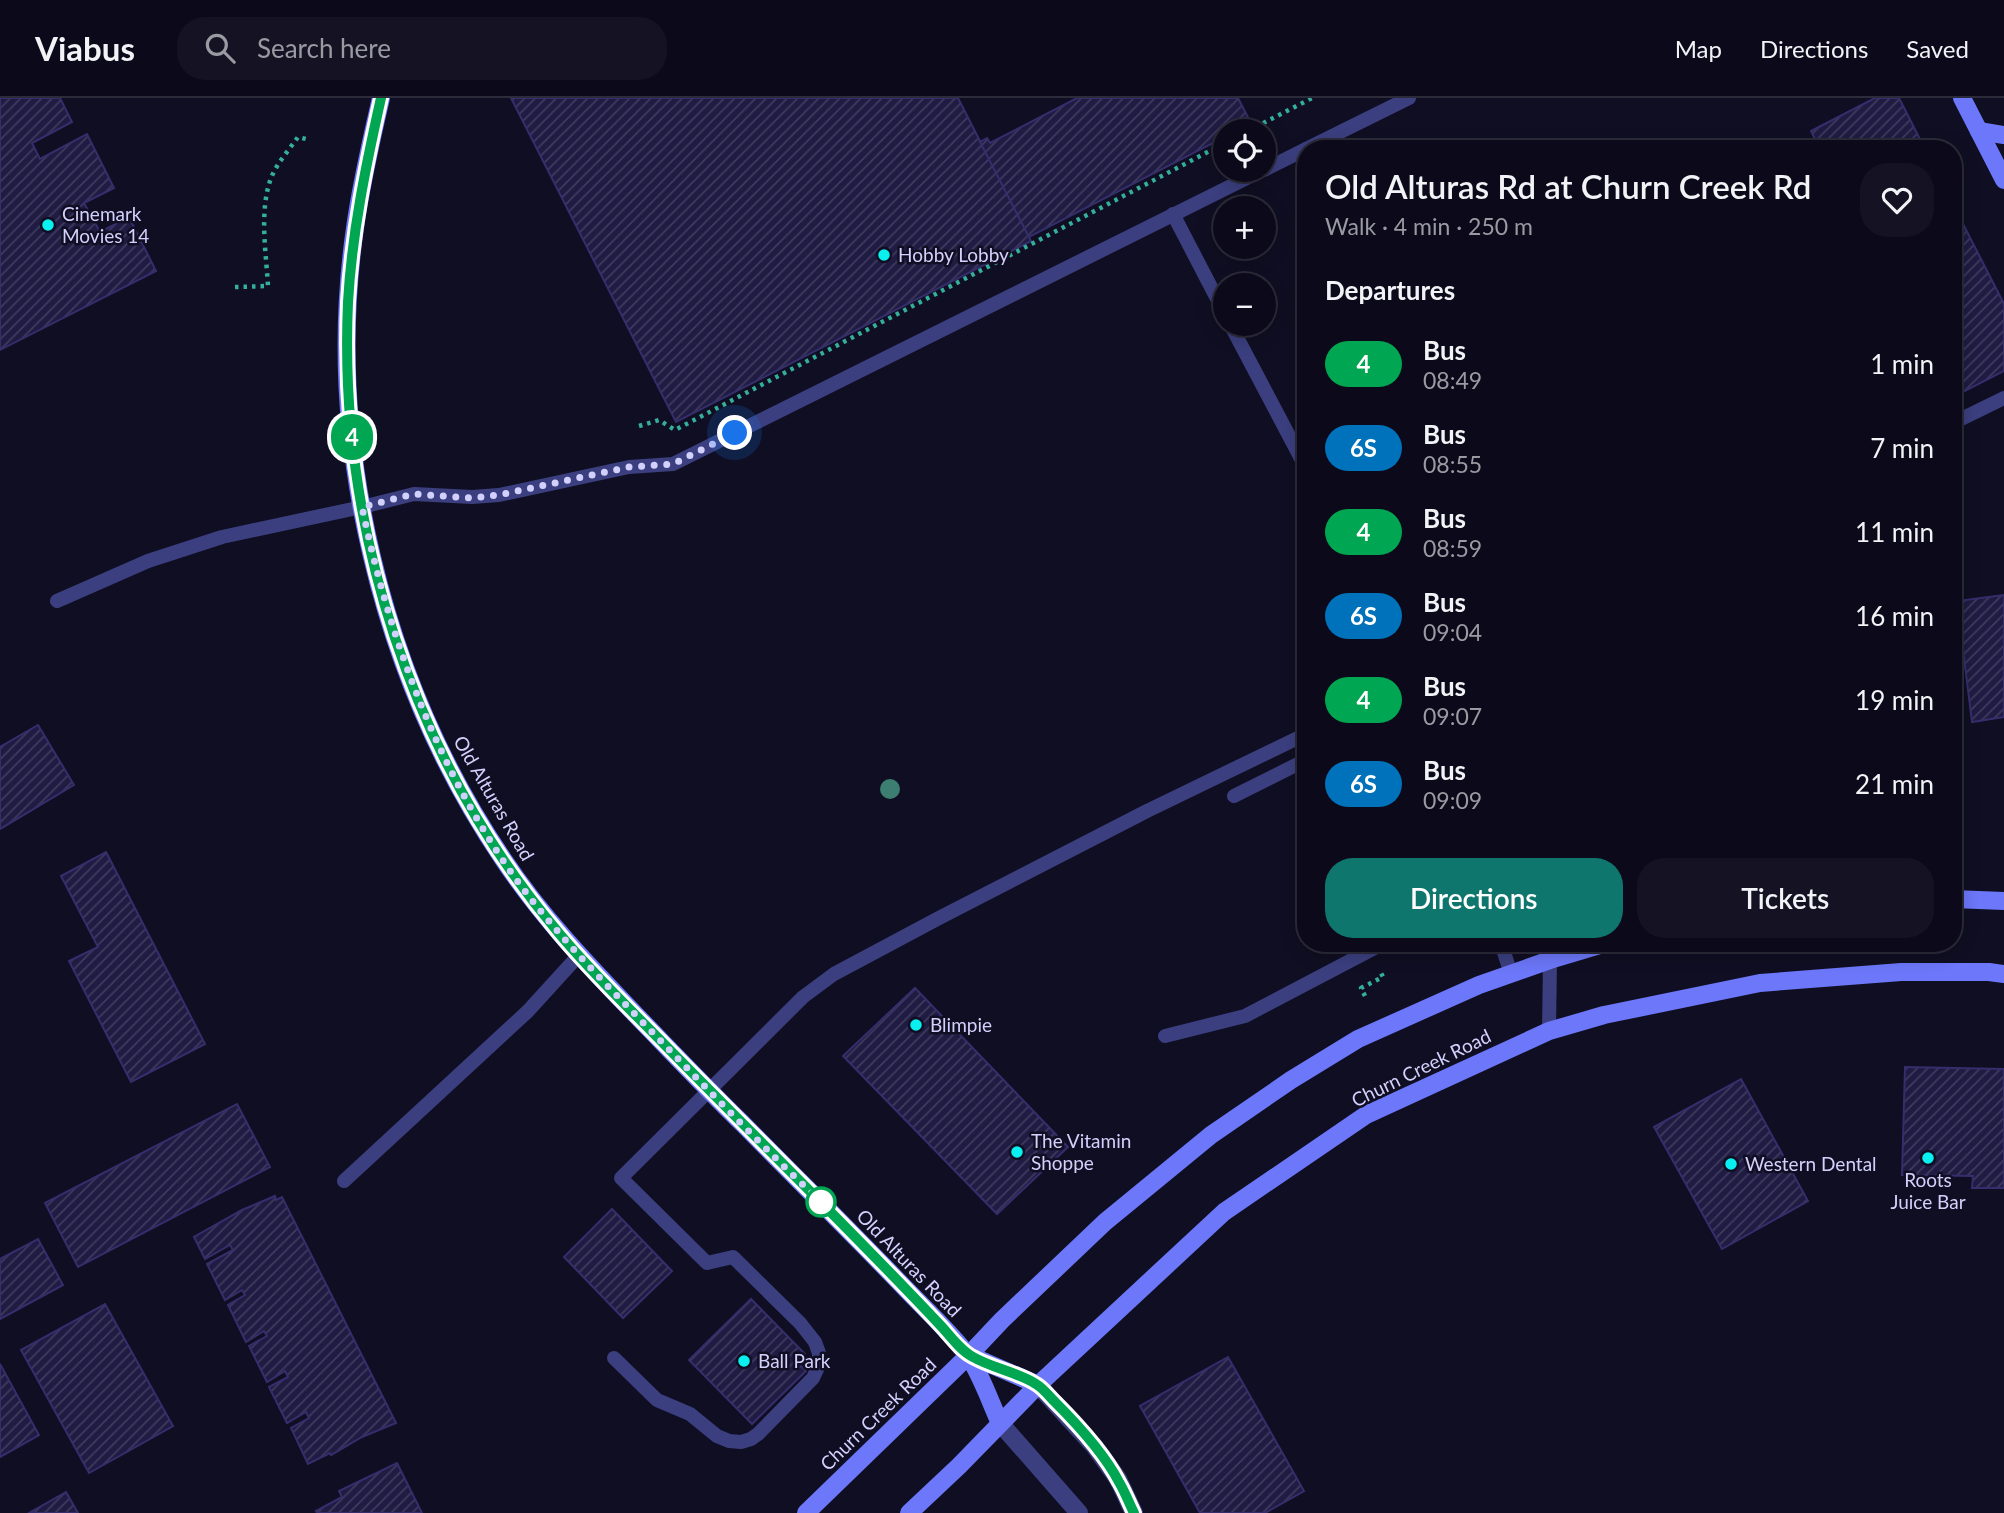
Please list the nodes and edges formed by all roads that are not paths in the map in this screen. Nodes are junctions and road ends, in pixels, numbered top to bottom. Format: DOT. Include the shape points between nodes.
graph roads {
  1 [pos="381,98"];
  2 [pos="1409,98"];
  3 [pos="1962,98"];
  4 [pos="1979,131"];
  5 [pos="2004,135"];
  6 [pos="1324,140"];
  7 [pos="1297,153"];
  8 [pos="1276,164"];
  9 [pos="2004,180"];
  10 [pos="1238,182"];
  11 [pos="1173,214"];
  12 [pos="1213,291"];
  13 [pos="1236,336"];
  14 [pos="2004,398"];
  15 [pos="1962,419"];
  16 [pos="1297,451"];
  17 [pos="362,507"];
  18 [pos="57,601"];
  19 [pos="1297,738"];
  20 [pos="1297,764"];
  21 [pos="1234,796"];
  22 [pos="1962,899"];
  23 [pos="2001,900"];
  24 [pos="1367,952"];
  25 [pos="1504,952"];
  26 [pos="1547,952"];
  27 [pos="579,955"];
  28 [pos="1511,974"];
  29 [pos="1999,976"];
  30 [pos="1549,1031"];
  31 [pos="1165,1036"];
  32 [pos="710,1091"];
  33 [pos="344,1181"];
  34 [pos="969,1355"];
  35 [pos="614,1358"];
  36 [pos="1038,1385"];
  37 [pos="1000,1423"];
  38 [pos="806,1513"];
  39 [pos="909,1513"];
  40 [pos="1079,1513"];
  41 [pos="1134,1513"];
  1 -- 17 [label="main road, Old Alturas Road" via="354,231 348,300 349,407"];
  2 -- 6 [label="lane"];
  3 -- 4 [label="main road"];
  4 -- 5 [label="main road"];
  4 -- 9 [label="main road"];
  7 -- 8 [label="lane"];
  10 -- 11 [label="lane"];
  11 -- 12 [label="lane"];
  11 -- 17 [label="lane" via="673,464 629,467 499,495 414,494"];
  13 -- 16 [label="lane"];
  14 -- 15 [label="lane"];
  17 -- 18 [label="lane" via="222,537 148,561"];
  17 -- 27 [label="main road, Old Alturas Road" via="393,632 444,757 503,859"];
  19 -- 32 [label="lane" via="834,974 803,998"];
  20 -- 21 [label="lane"];
  22 -- 23 [label="main road"];
  24 -- 31 [label="lane" via="1245,1016"];
  25 -- 28 [label="lane"];
  26 -- 28 [label="main road, Churn Creek Road"];
  26 -- 30 [label="lane"];
  27 -- 32 [label="main road, Old Alturas Road"];
  27 -- 33 [label="lane" via="528,1011"];
  28 -- 34 [label="main road, Churn Creek Road" via="1358,1039 1211,1135 1105,1222"];
  29 -- 30 [label="main road, Churn Creek Road" via="1901,972 1760,983"];
  30 -- 36 [label="main road, Churn Creek Road" via="1366,1115 1224,1212"];
  32 -- 34 [label="main road, Old Alturas Road"];
  32 -- 35 [label="lane" via="621,1178 708,1263 733,1257 800,1323 815,1342 819,1364 803,1391 764,1429 741,1442 717,1436 690,1414 657,1400"];
  34 -- 36 [label="main road, Old Alturas Road"];
  34 -- 37 [label="main road, Old Alturas Road"];
  34 -- 38 [label="main road, Churn Creek Road"];
  36 -- 37 [label="main road, Churn Creek Road"];
  36 -- 41 [label="street, Old Alturas Road" via="1095,1447 1118,1479"];
  37 -- 39 [label="main road, Churn Creek Road"];
  37 -- 40 [label="street, Old Alturas Road"];
}
